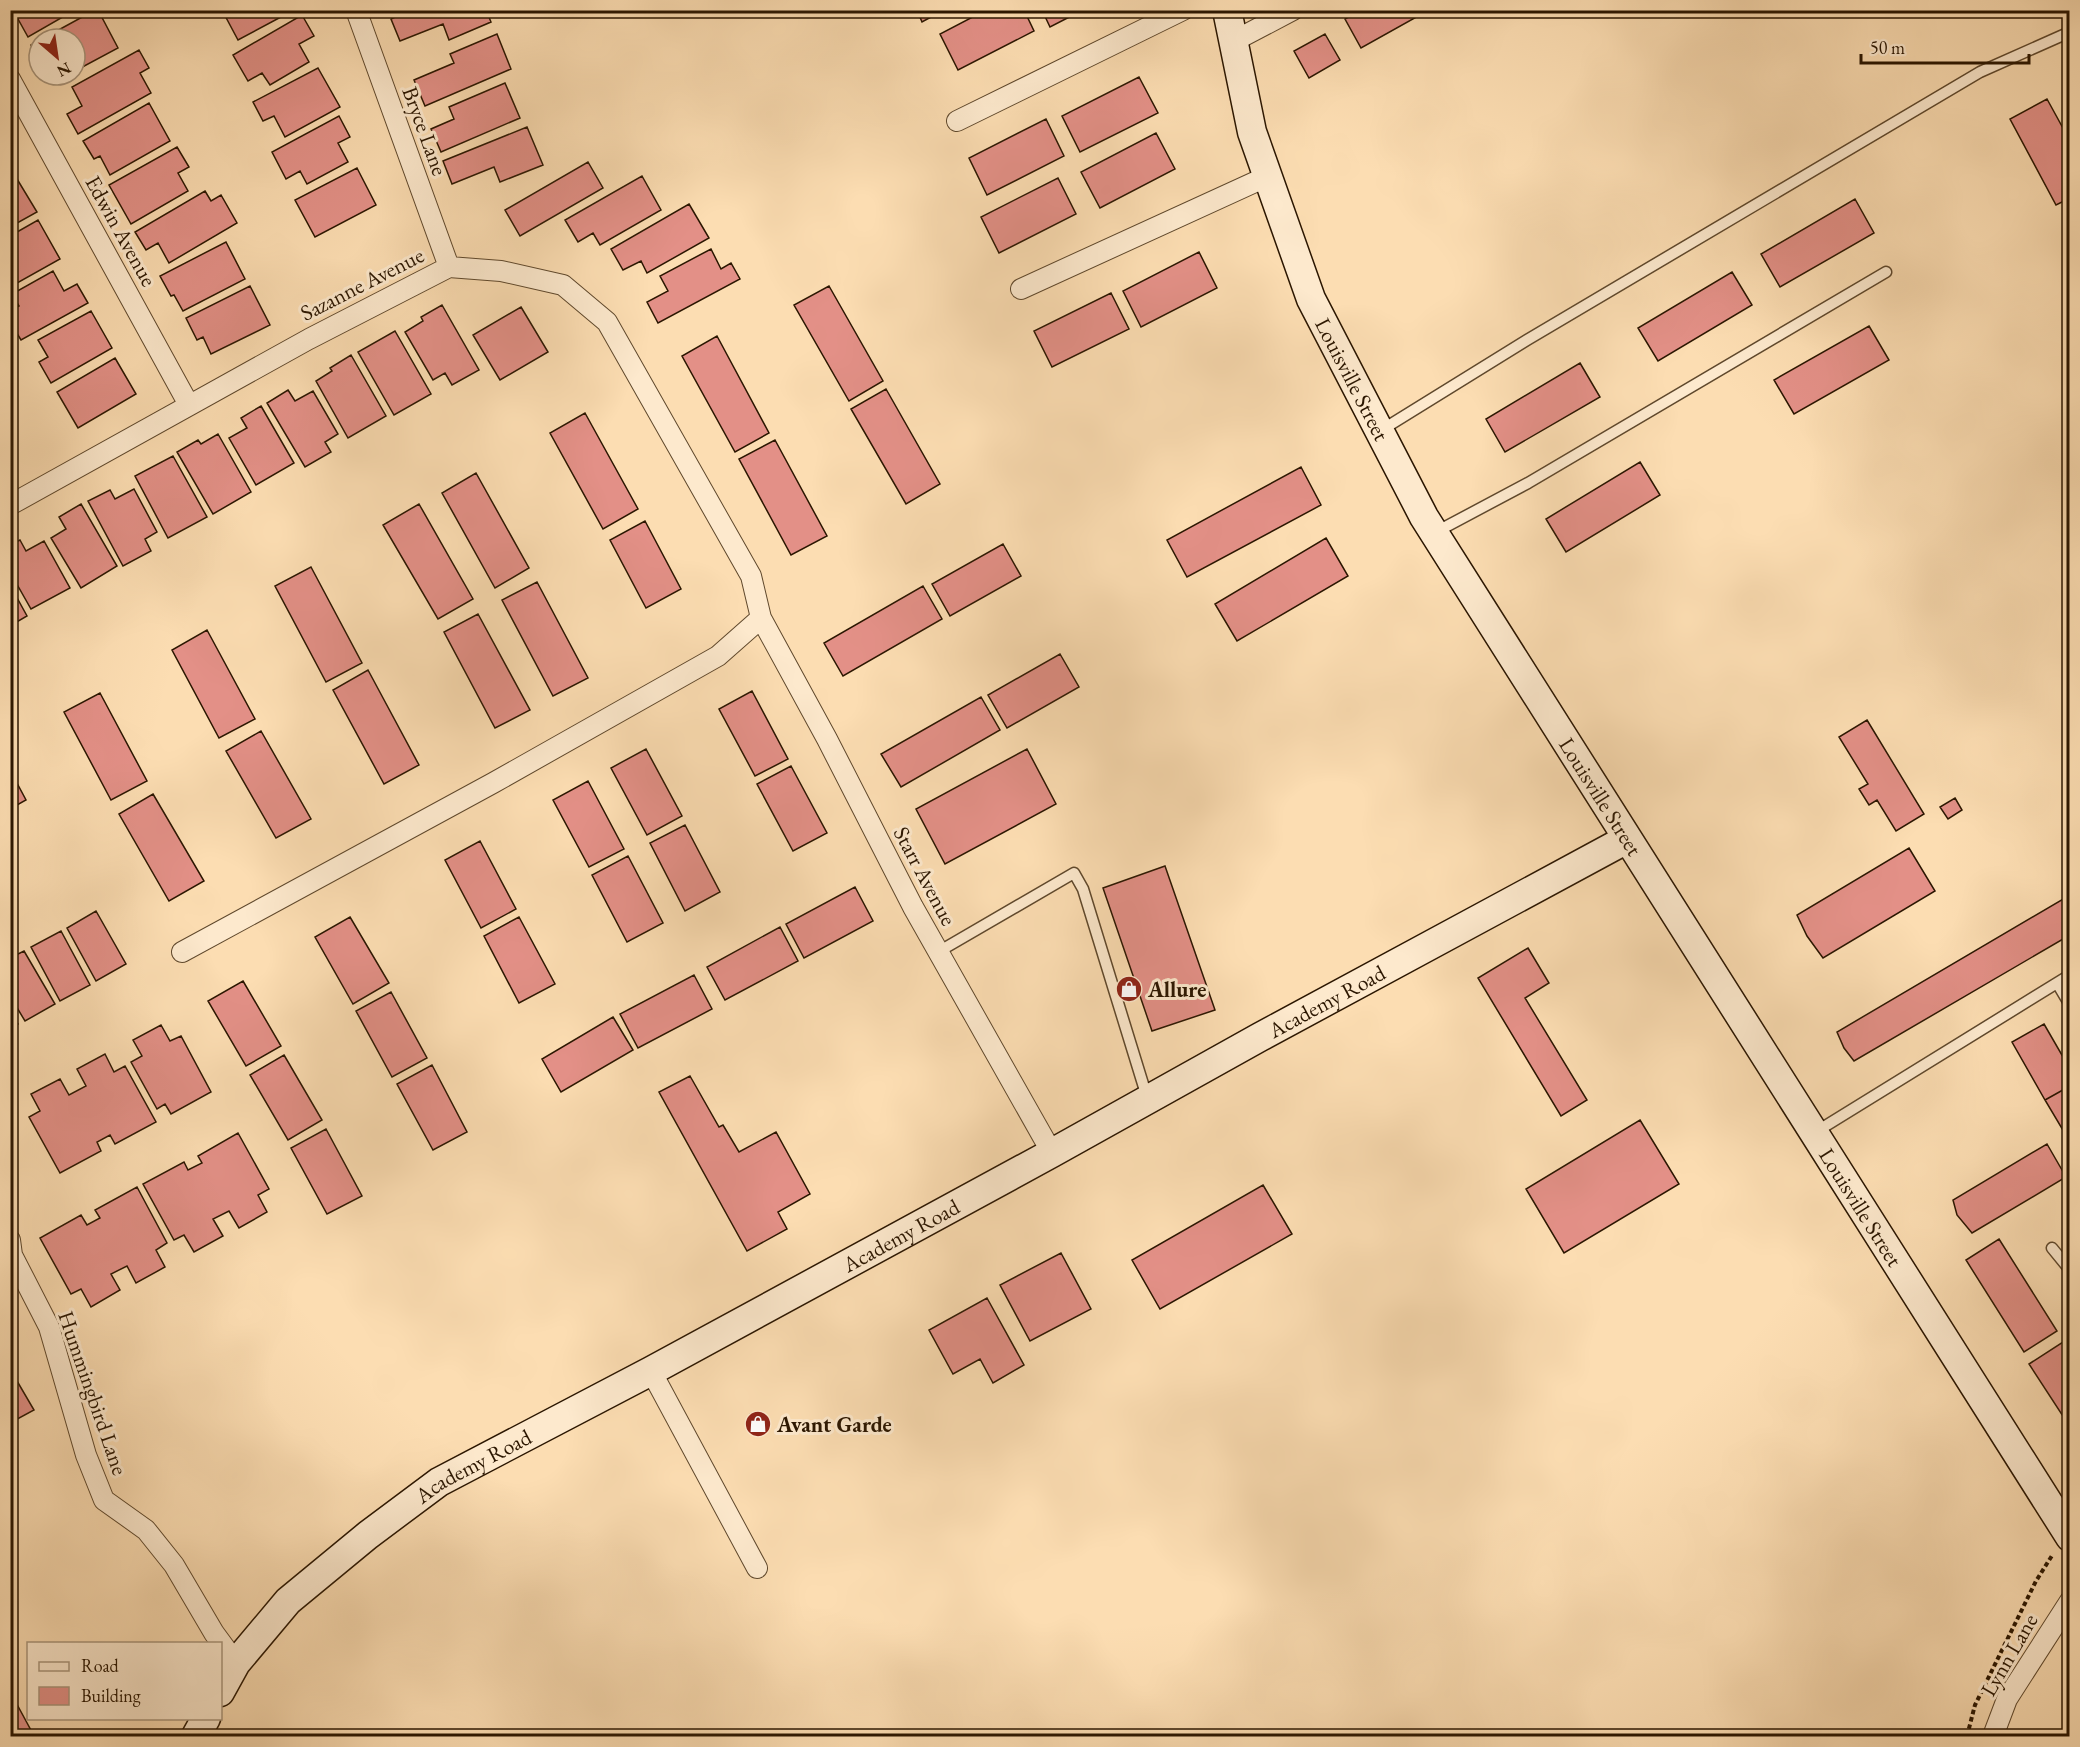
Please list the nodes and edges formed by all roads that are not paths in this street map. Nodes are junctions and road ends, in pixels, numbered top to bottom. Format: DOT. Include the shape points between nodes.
graph roads {
  1 [pos="356,10"];
  2 [pos="1183,10"];
  3 [pos="1227,10"];
  4 [pos="1293,10"];
  5 [pos="2070,32"];
  6 [pos="1234,41"];
  7 [pos="10,79"];
  8 [pos="957,121"];
  9 [pos="1268,176"];
  10 [pos="449,267"];
  11 [pos="1886,272"];
  12 [pos="1021,289"];
  13 [pos="189,405"];
  14 [pos="1379,431"];
  15 [pos="10,504"];
  16 [pos="1434,533"];
  17 [pos="761,618"];
  18 [pos="1628,839"];
  19 [pos="182,952"];
  20 [pos="938,952"];
  21 [pos="2070,975"];
  22 [pos="2057,983"];
  23 [pos="2070,1005"];
  24 [pos="1148,1099"];
  25 [pos="1814,1133"];
  26 [pos="1052,1153"];
  27 [pos="10,1240"];
  28 [pos="2052,1248"];
  29 [pos="2070,1270"];
  30 [pos="651,1371"];
  31 [pos="2068,1535"];
  32 [pos="757,1568"];
  33 [pos="2070,1601"];
  34 [pos="221,1642"];
  35 [pos="222,1644"];
  36 [pos="236,1663"];
  37 [pos="222,1688"];
  38 [pos="205,1720"];
  39 [pos="196,1737"];
  40 [pos="1993,1737"];
  1 -- 10 [label="street, Bryce Lane"];
  2 -- 8 [label="street"];
  3 -- 6 [label="main road, Louisville Street"];
  4 -- 6 [label="street"];
  5 -- 14 [label="lane" via="1980,72"];
  6 -- 9 [label="main road, Louisville Street" via="1252,132"];
  7 -- 13 [label="street, Edwin Avenue"];
  9 -- 12 [label="street"];
  9 -- 14 [label="main road, Louisville Street" via="1311,299"];
  10 -- 13 [label="street, Sazanne Avenue"];
  10 -- 17 [label="street, Sazanne Avenue" via="501,271 563,285 607,322 751,576"];
  11 -- 16 [label="lane" via="1528,483"];
  13 -- 15 [label="street, Sazanne Avenue"];
  14 -- 16 [label="main road, Louisville Street"];
  16 -- 18 [label="main road, Louisville Street"];
  17 -- 19 [label="street" via="718,656"];
  17 -- 20 [label="street, Starr Avenue"];
  18 -- 24 [label="main road, Academy Road"];
  18 -- 25 [label="main road, Louisville Street"];
  20 -- 24 [label="lane" via="1074,873 1083,889"];
  20 -- 26 [label="street, Starr Avenue"];
  21 -- 22 [label="lane"];
  22 -- 23 [label="lane"];
  22 -- 25 [label="lane"];
  24 -- 26 [label="main road, Academy Road"];
  25 -- 31 [label="main road, Louisville Street"];
  26 -- 30 [label="main road, Academy Road"];
  27 -- 34 [label="street, Hummingbird Lane" via="12,1256 49,1328 86,1455 104,1500 146,1530 167,1556"];
  28 -- 29 [label="lane"];
  30 -- 32 [label="street"];
  30 -- 36 [label="main road, Academy Road" via="439,1482 288,1601"];
  33 -- 40 [label="street, Lynn Lane" via="2007,1699"];
  35 -- 36 [label="street, Hummingbird Lane"];
  36 -- 37 [label="main road, Academy Road"];
  38 -- 39 [label="main road"];
}
